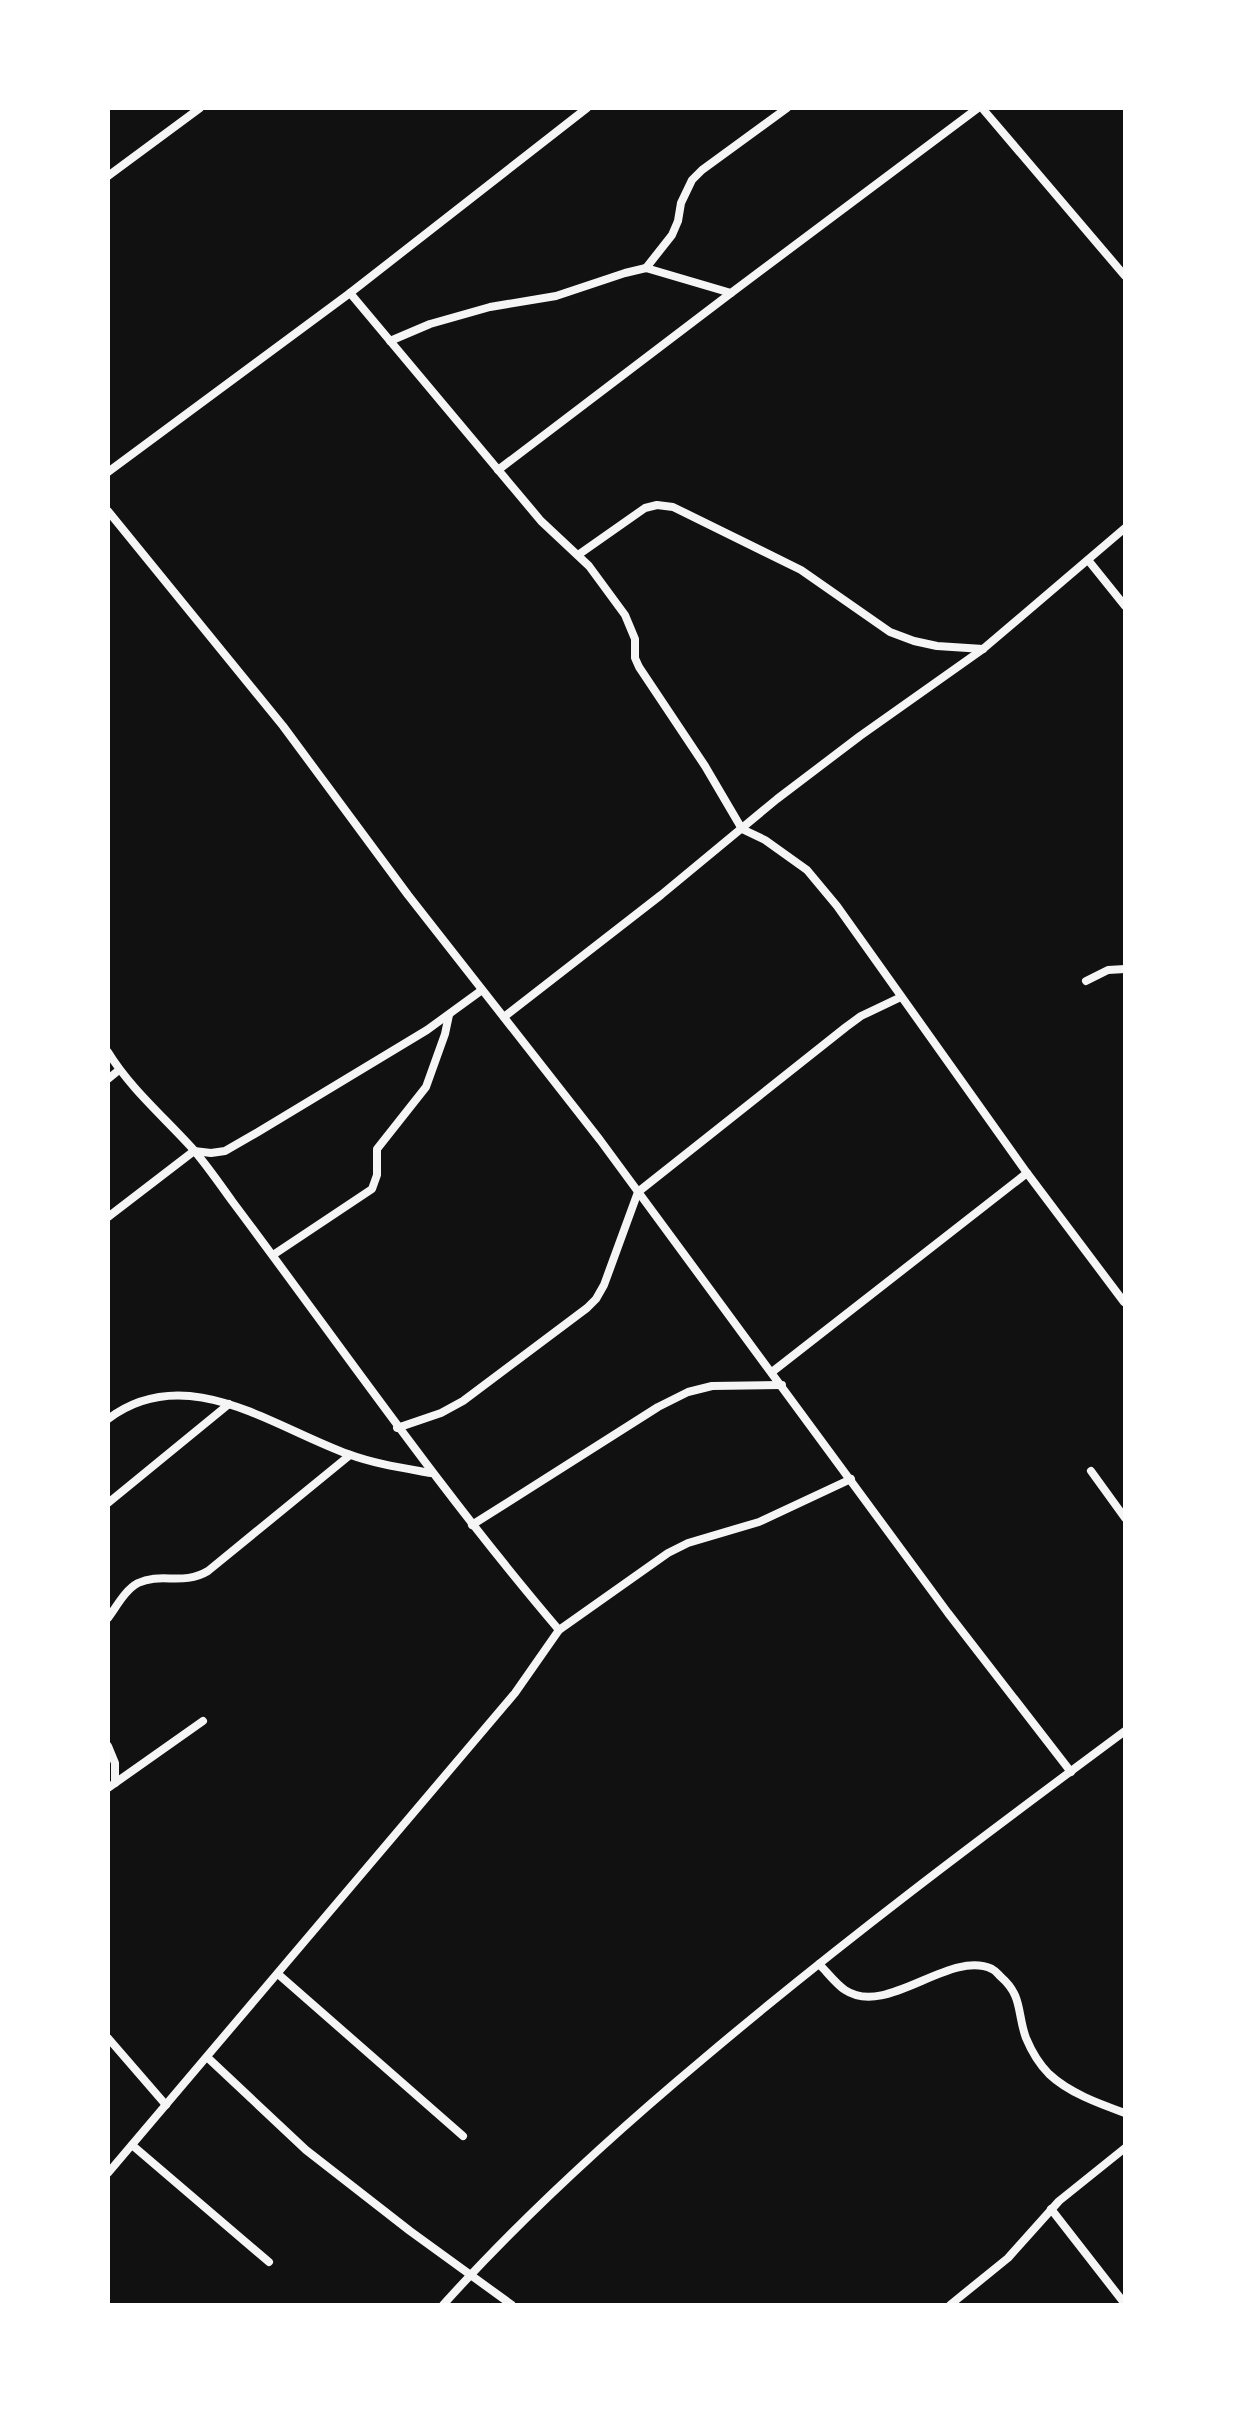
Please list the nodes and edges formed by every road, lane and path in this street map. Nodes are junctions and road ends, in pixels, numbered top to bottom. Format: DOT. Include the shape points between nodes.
graph roads {
  1 [pos="200,108"];
  2 [pos="587,108"];
  3 [pos="787,108"];
  4 [pos="980,108"];
  5 [pos="108,176"];
  6 [pos="646,268"];
  7 [pos="1125,276"];
  8 [pos="350,293"];
  9 [pos="731,293"];
  10 [pos="390,341"];
  11 [pos="498,470"];
  12 [pos="108,472"];
  13 [pos="108,511"];
  14 [pos="1125,528"];
  15 [pos="578,555"];
  16 [pos="1088,560"];
  17 [pos="1125,606"];
  18 [pos="983,649"];
  19 [pos="742,829"];
  20 [pos="1125,969"];
  21 [pos="1086,981"];
  22 [pos="482,990"];
  23 [pos="901,997"];
  24 [pos="449,1014"];
  25 [pos="504,1017"];
  26 [pos="108,1052"];
  27 [pos="119,1070"];
  28 [pos="108,1079"];
  29 [pos="194,1151"];
  30 [pos="1027,1173"];
  31 [pos="638,1192"];
  32 [pos="108,1217"];
  33 [pos="273,1255"];
  34 [pos="1125,1303"];
  35 [pos="772,1372"];
  36 [pos="782,1385"];
  37 [pos="229,1404"];
  38 [pos="108,1419"];
  39 [pos="397,1428"];
  40 [pos="350,1455"];
  41 [pos="1091,1471"];
  42 [pos="432,1473"];
  43 [pos="851,1479"];
  44 [pos="108,1503"];
  45 [pos="1125,1518"];
  46 [pos="472,1525"];
  47 [pos="108,1618"];
  48 [pos="559,1630"];
  49 [pos="203,1721"];
  50 [pos="1125,1731"];
  51 [pos="108,1746"];
  52 [pos="1071,1772"];
  53 [pos="111,1785"];
  54 [pos="819,1964"];
  55 [pos="278,1974"];
  56 [pos="108,2038"];
  57 [pos="207,2057"];
  58 [pos="166,2105"];
  59 [pos="1125,2113"];
  60 [pos="463,2136"];
  61 [pos="132,2145"];
  62 [pos="1125,2148"];
  63 [pos="108,2173"];
  64 [pos="1051,2209"];
  65 [pos="269,2262"];
  66 [pos="470,2275"];
  67 [pos="1125,2304"];
  68 [pos="443,2305"];
  69 [pos="512,2305"];
  70 [pos="950,2305"];
  1 -- 5 [label="street"];
  2 -- 8 [label="street"];
  3 -- 6 [label="street" via="692,180 672,235"];
  4 -- 7 [label="street"];
  4 -- 9 [label="street"];
  6 -- 9 [label="street"];
  6 -- 10 [label="street" via="556,296 430,324"];
  8 -- 10 [label="street"];
  8 -- 12 [label="street"];
  9 -- 11 [label="street"];
  10 -- 11 [label="street"];
  11 -- 15 [label="street"];
  13 -- 22 [label="street" via="283,726"];
  14 -- 16 [label="street"];
  15 -- 18 [label="street" via="645,508 673,507 801,570 890,632 937,646"];
  15 -- 19 [label="street" via="625,615 639,667"];
  16 -- 17 [label="street"];
  16 -- 18 [label="street"];
  18 -- 19 [label="street"];
  19 -- 23 [label="street" via="807,870"];
  19 -- 25 [label="street"];
  20 -- 21 [label="street" via="1108,970"];
  22 -- 24 [label="street"];
  22 -- 25 [label="street"];
  23 -- 30 [label="street"];
  23 -- 31 [label="street" via="846,1027"];
  24 -- 29 [label="street" via="225,1151"];
  24 -- 33 [label="street" via="426,1087 377,1149 372,1189"];
  25 -- 31 [label="street"];
  26 -- 27 [label="street"];
  27 -- 28 [label="street"];
  27 -- 29 [label="street"];
  29 -- 32 [label="street"];
  29 -- 33 [label="street"];
  30 -- 34 [label="street"];
  30 -- 35 [label="street"];
  31 -- 35 [label="street"];
  31 -- 39 [label="street" via="596,1299 463,1401"];
  33 -- 39 [label="street"];
  35 -- 36 [label="street"];
  36 -- 43 [label="street"];
  36 -- 46 [label="street" via="712,1386 688,1392"];
  37 -- 38 [label="street" via="174,1394 152,1397"];
  37 -- 40 [label="street"];
  37 -- 44 [label="street"];
  39 -- 42 [label="street"];
  40 -- 42 [label="street"];
  40 -- 47 [label="street" via="208,1571 196,1578 138,1583"];
  41 -- 45 [label="street"];
  42 -- 46 [label="street"];
  43 -- 48 [label="street" via="759,1522 668,1553"];
  43 -- 52 [label="street"];
  46 -- 48 [label="street"];
  48 -- 55 [label="street" via="515,1693"];
  49 -- 53 [label="street"];
  50 -- 52 [label="street"];
  51 -- 53 [label="street" via="115,1763"];
  52 -- 54 [label="street"];
  54 -- 59 [label="street" via="846,1991 869,1998 956,1968 992,1969 1017,1997 1026,2036 1050,2074"];
  54 -- 66 [label="street" via="638,2114"];
  55 -- 57 [label="street"];
  55 -- 60 [label="street"];
  56 -- 58 [label="street"];
  57 -- 58 [label="street"];
  57 -- 66 [label="street" via="306,2150"];
  58 -- 61 [label="street"];
  61 -- 63 [label="street"];
  61 -- 65 [label="street"];
  62 -- 64 [label="street"];
  64 -- 67 [label="street"];
  64 -- 70 [label="street" via="1008,2258"];
  66 -- 68 [label="street"];
  66 -- 69 [label="street"];
}
